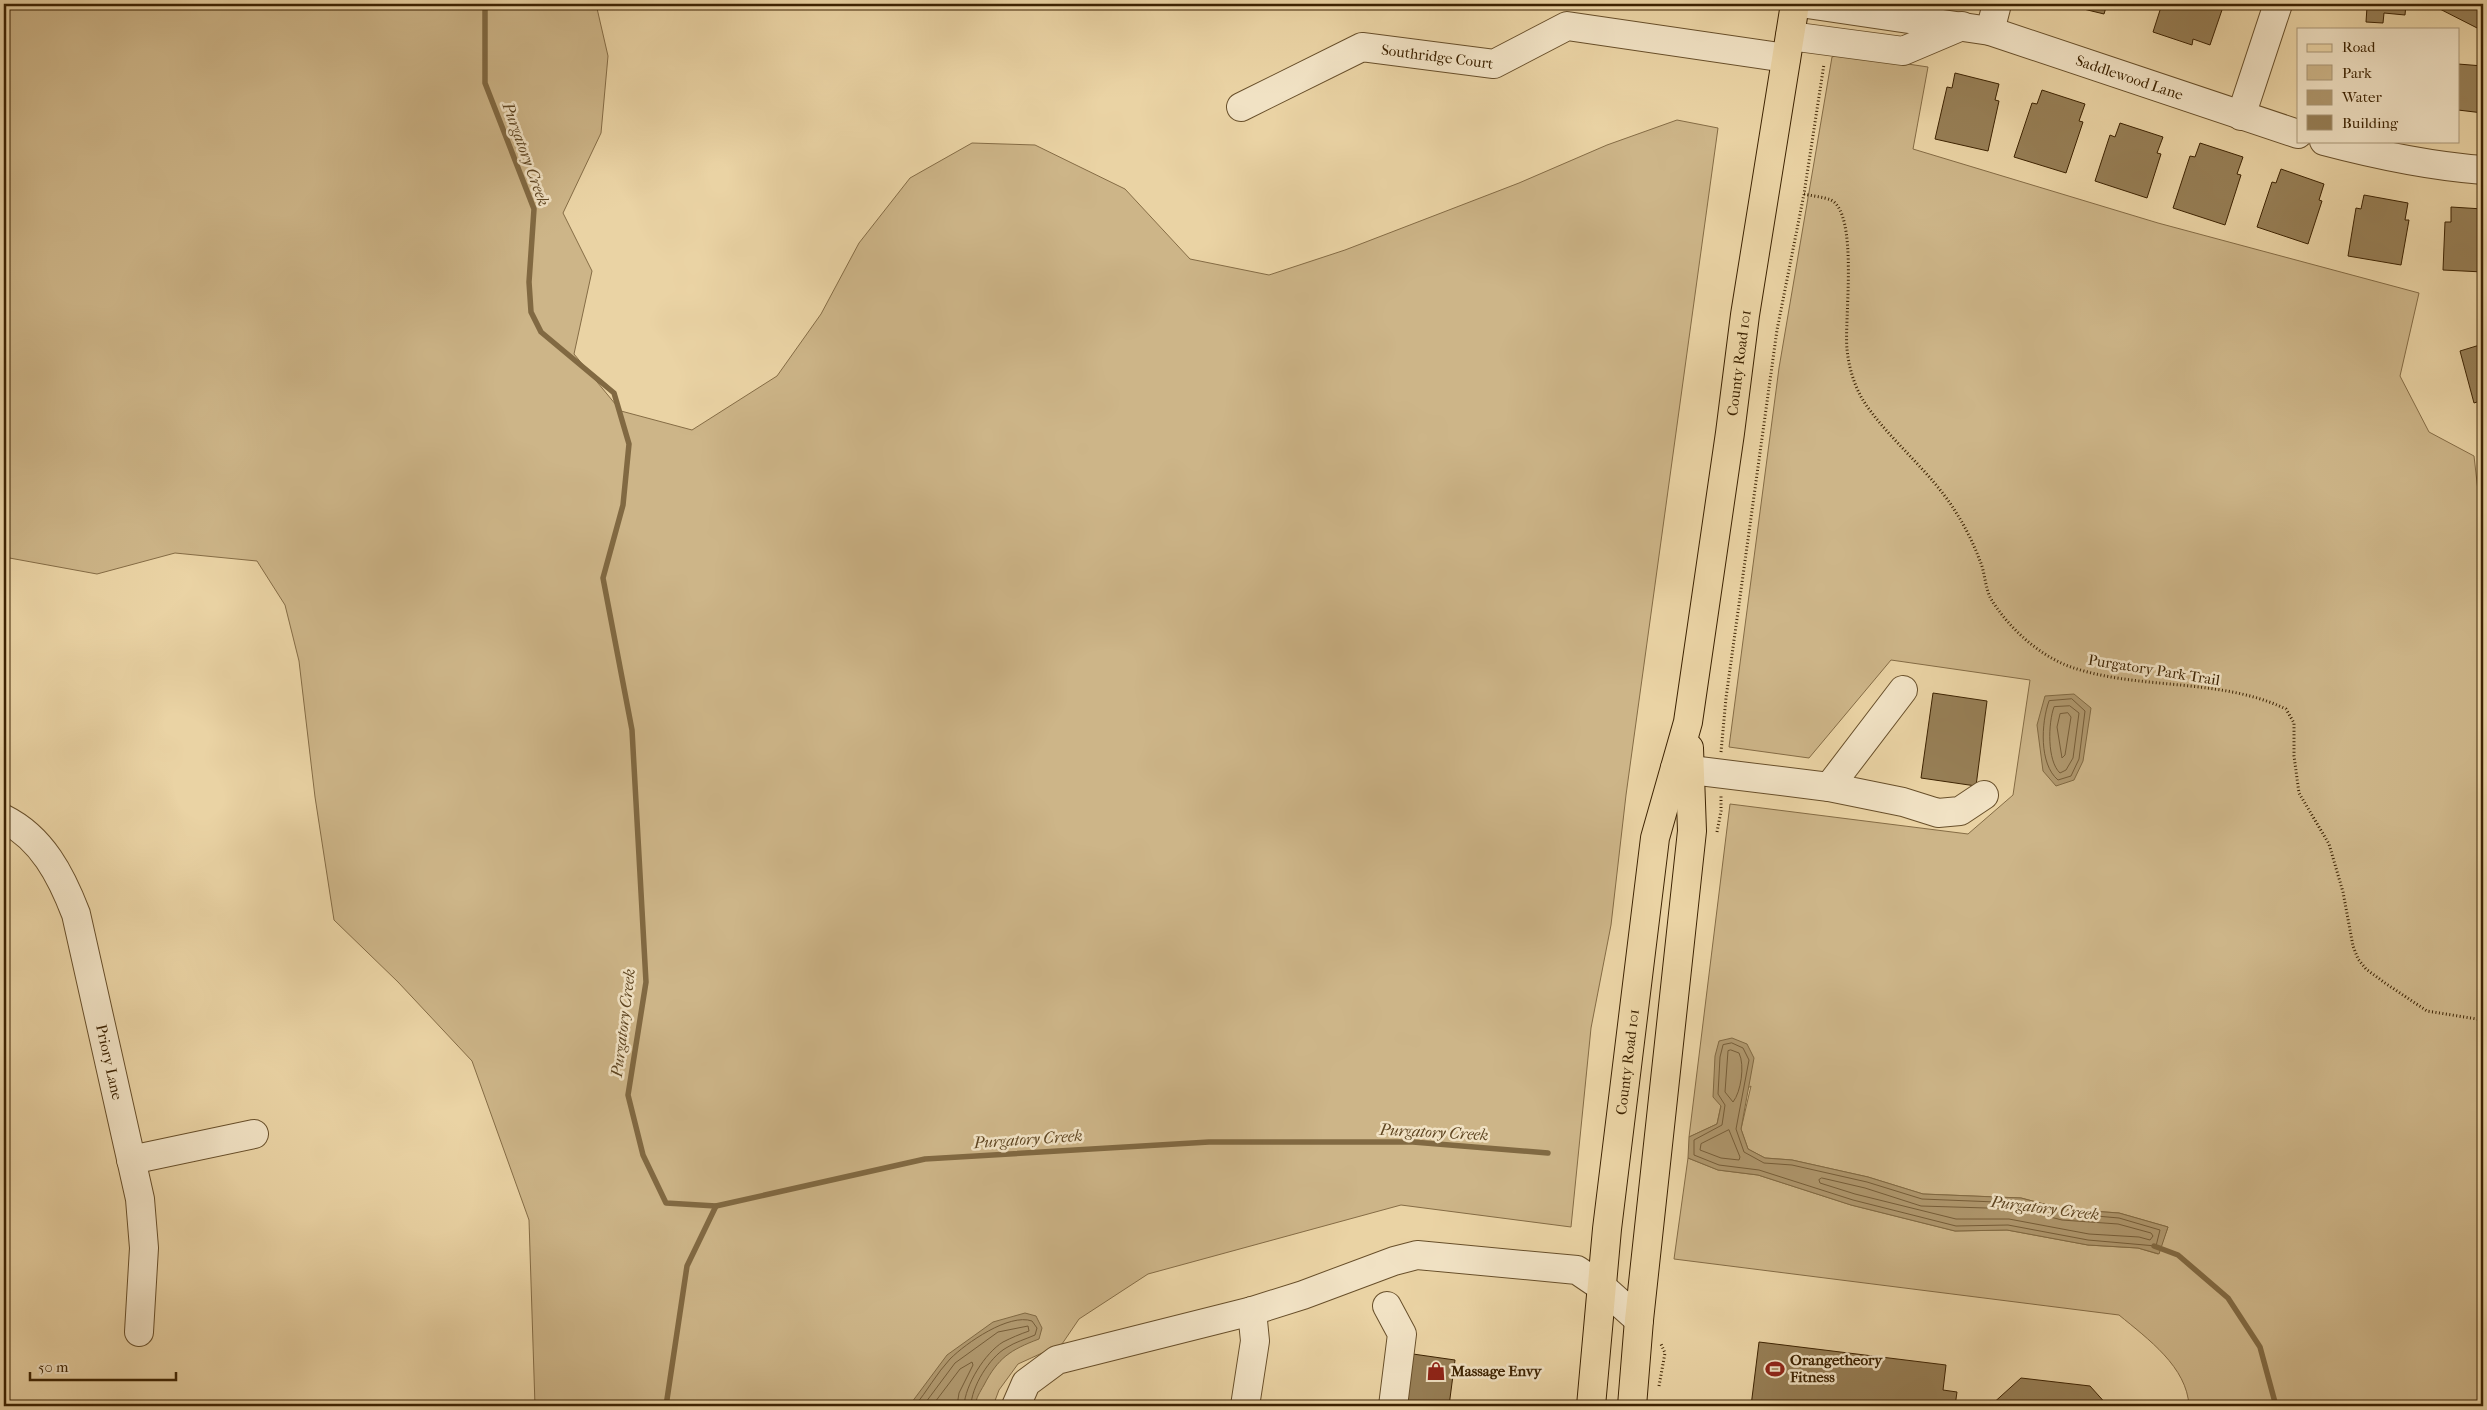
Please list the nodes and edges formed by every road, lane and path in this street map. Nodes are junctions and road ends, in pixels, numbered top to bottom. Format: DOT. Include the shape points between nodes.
graph roads {
  1 [pos="1795,4"];
  2 [pos="1807,4"];
  3 [pos="1997,4"];
  4 [pos="2278,4"];
  5 [pos="1962,26"];
  6 [pos="1990,31"];
  7 [pos="1826,42"];
  8 [pos="1788,47"];
  9 [pos="1241,107"];
  10 [pos="2241,116"];
  11 [pos="2297,134"];
  12 [pos="2328,142"];
  13 [pos="2483,170"];
  14 [pos="1804,194"];
  15 [pos="1903,690"];
  16 [pos="1682,769"];
  17 [pos="1721,773"];
  18 [pos="1828,787"];
  19 [pos="1984,795"];
  20 [pos="4,819"];
  21 [pos="1715,840"];
  22 [pos="2483,1020"];
  23 [pos="254,1134"];
  24 [pos="131,1160"];
  25 [pos="1602,1287"];
  26 [pos="1386,1306"];
  27 [pos="1252,1311"];
  28 [pos="1639,1320"];
  29 [pos="139,1332"];
  30 [pos="1659,1341"];
  31 [pos="1658,1390"];
  32 [pos="1016,1406"];
  33 [pos="1245,1406"];
  34 [pos="1394,1406"];
  35 [pos="1591,1406"];
  36 [pos="1632,1406"];
  1 -- 8 [label="main road, County Road 101"];
  2 -- 5 [label="street, Saddlewood Lane"];
  3 -- 6 [label="street"];
  4 -- 10 [label="street"];
  5 -- 6 [label="street, Saddlewood Lane"];
  5 -- 7 [label="street" via="1903,51"];
  6 -- 10 [label="street, Saddlewood Lane"];
  7 -- 8 [label="street"];
  7 -- 14 [label="path"];
  8 -- 9 [label="street, Southridge Court" via="1567,26 1494,64 1362,47"];
  8 -- 16 [label="main road, County Road 101" via="1745,315"];
  10 -- 11 [label="street, Saddlewood Lane"];
  12 -- 13 [label="street" via="2381,156"];
  14 -- 17 [label="path" via="1773,359 1726,698"];
  14 -- 22 [label="path, Purgatory Park Trail" via="1832,200 1840,210 1846,231 1849,264 1847,348 1856,388 1873,415 1957,513 1981,561 1990,598 2017,631 2052,660 2078,669 2104,676 2246,695 2286,709 2294,723 2294,756 2300,793 2328,844 2358,959 2384,983 2428,1011"];
  15 -- 18 [label="street"];
  16 -- 17 [label="street"];
  16 -- 25 [label="main road, County Road 101" via="1654,838"];
  16 -- 28 [label="main road, County Road 101" via="1692,831"];
  17 -- 18 [label="street"];
  17 -- 21 [label="path" via="1721,811"];
  18 -- 19 [label="street" via="1903,802 1938,813 1960,811"];
  20 -- 24 [label="street, Priory Lane" via="17,826 44,851 63,880 72,905"];
  23 -- 24 [label="street"];
  24 -- 29 [label="street, Priory Lane" via="140,1199 144,1248"];
  25 -- 27 [label="street" via="1577,1270 1417,1255 1394,1260"];
  25 -- 28 [label="street"];
  25 -- 35 [label="main road, County Road 101"];
  26 -- 34 [label="street" via="1402,1334"];
  27 -- 32 [label="street" via="1056,1360 1026,1383"];
  27 -- 33 [label="street" via="1255,1341"];
  28 -- 36 [label="main road, County Road 101"];
  30 -- 31 [label="path" via="1665,1353"];
}
